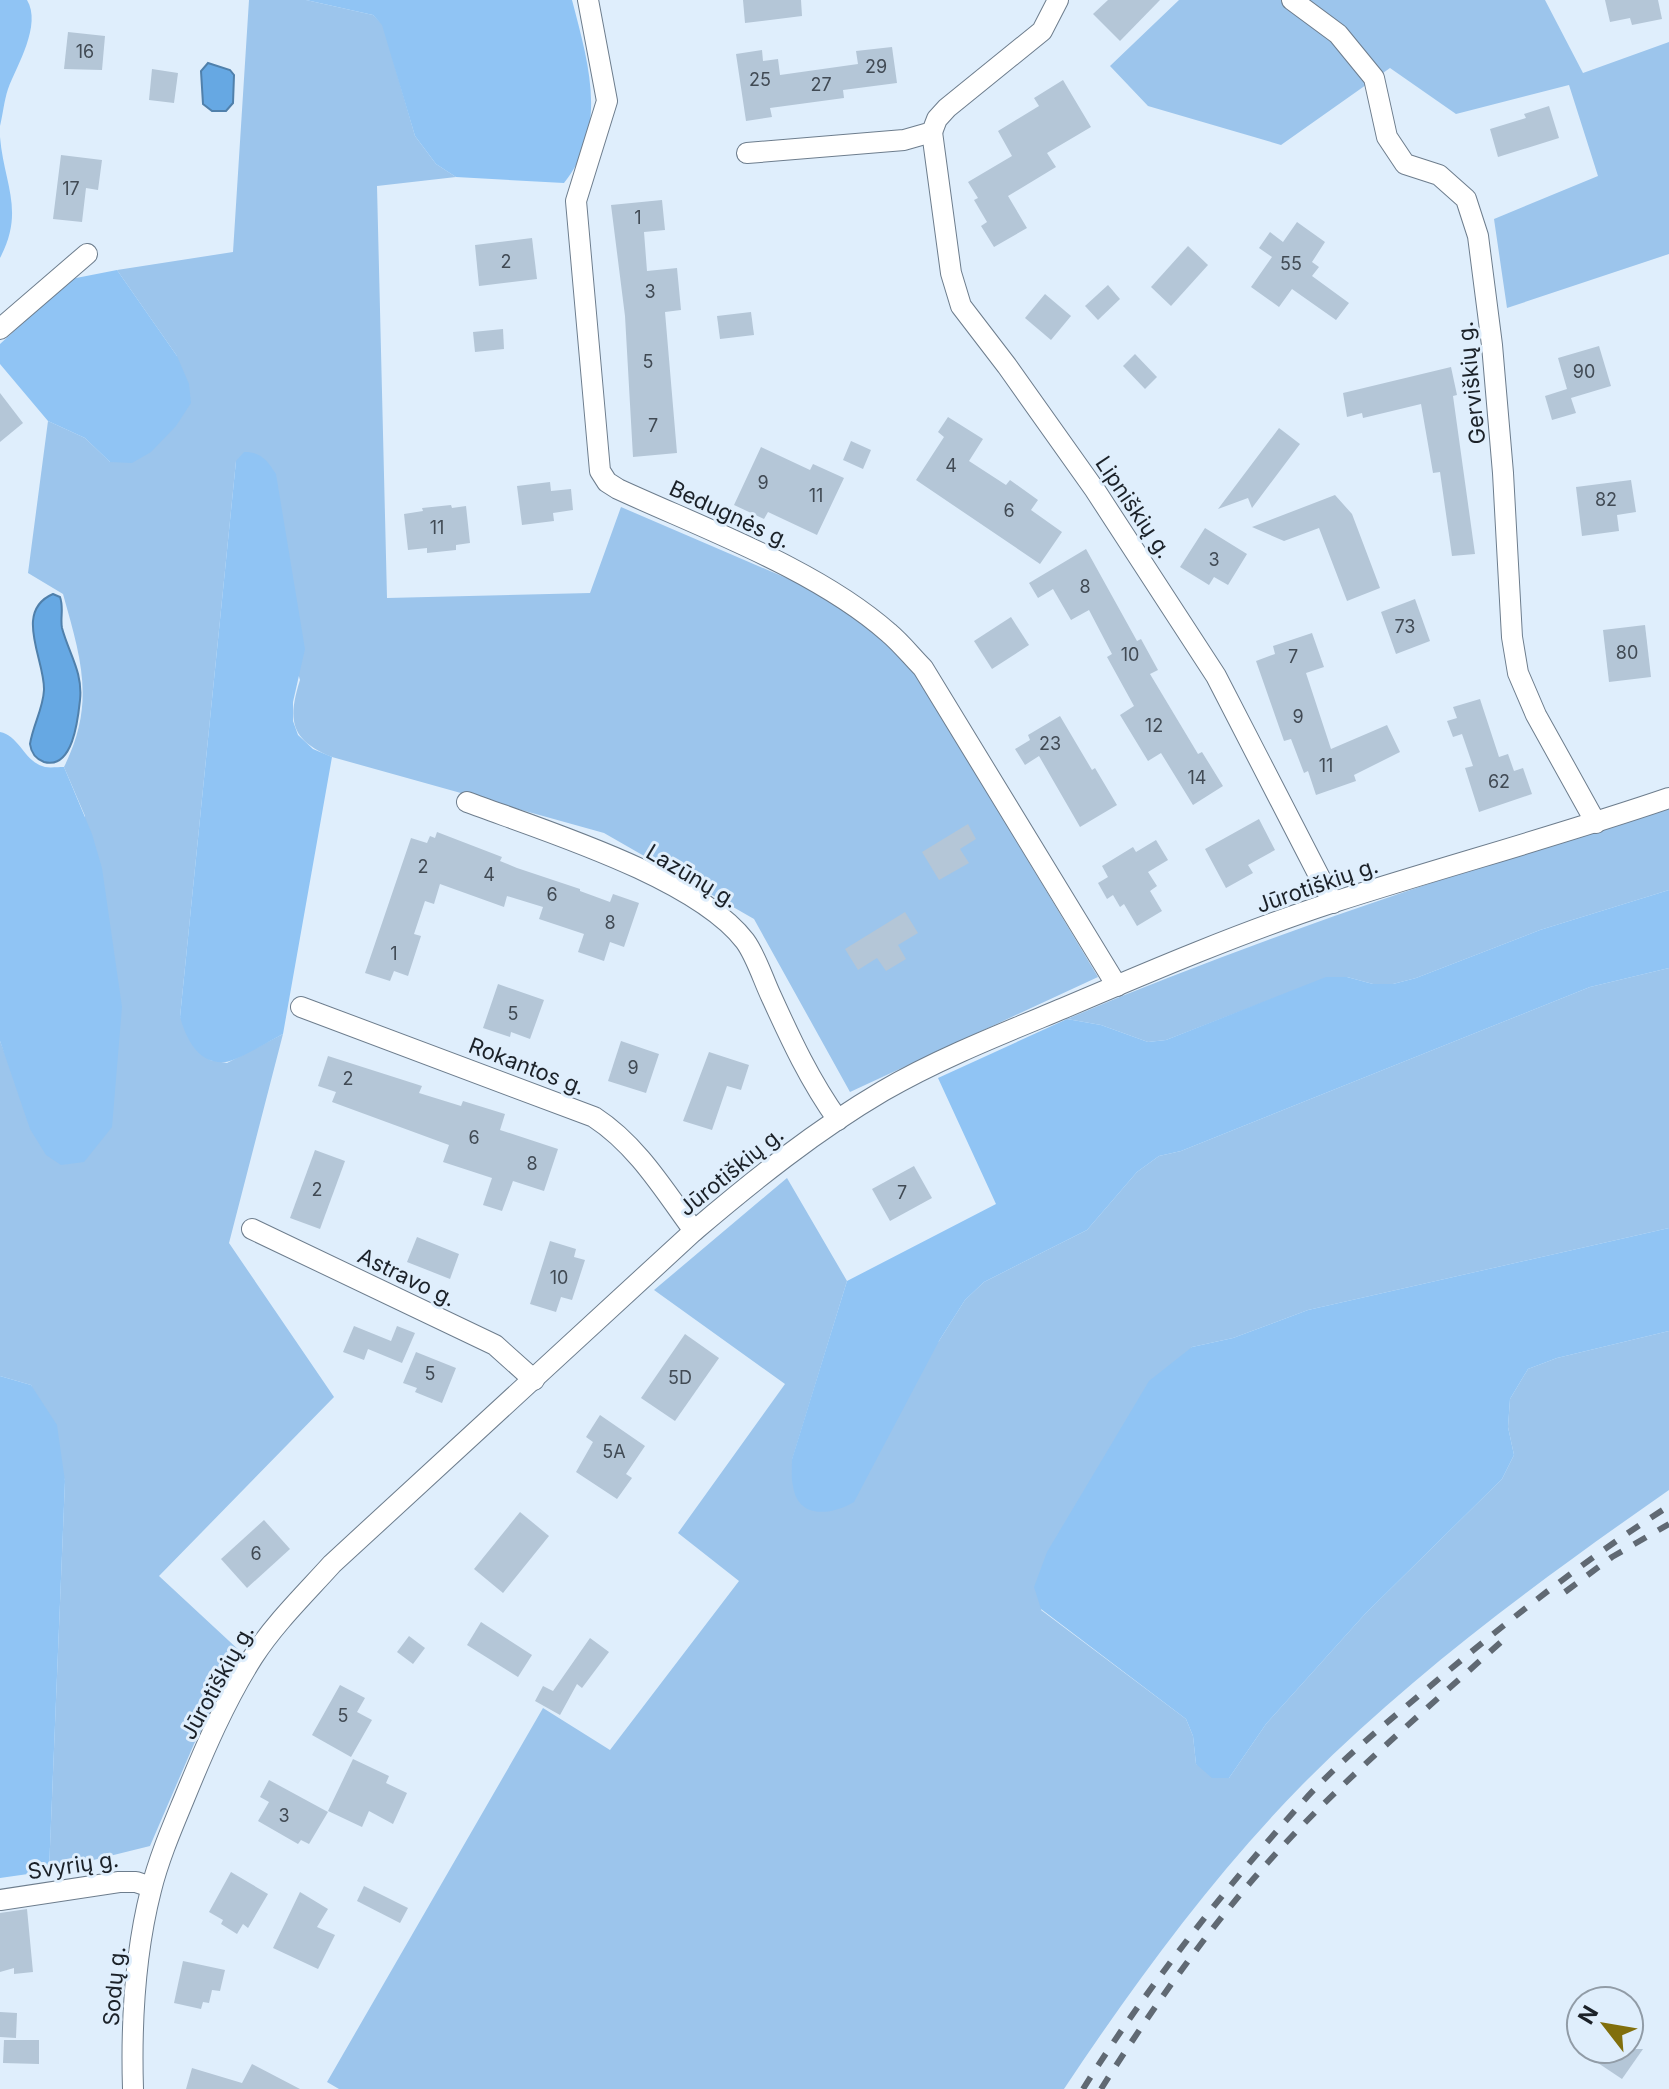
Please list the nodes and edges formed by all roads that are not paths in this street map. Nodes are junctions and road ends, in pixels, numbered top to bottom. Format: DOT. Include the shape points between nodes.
graph roads {
  1 [pos="588,0"];
  2 [pos="1058,0"];
  3 [pos="1292,0"];
  4 [pos="932,132"];
  5 [pos="747,153"];
  6 [pos="87,254"];
  7 [pos="0,329"];
  8 [pos="1669,798"];
  9 [pos="467,802"];
  10 [pos="1596,823"];
  11 [pos="1333,903"];
  12 [pos="1117,986"];
  13 [pos="301,1007"];
  14 [pos="838,1120"];
  15 [pos="252,1229"];
  16 [pos="694,1231"];
  17 [pos="534,1380"];
  18 [pos="151,1887"];
  19 [pos="0,1900"];
  20 [pos="133,2089"];
  1 -- 12 [label="street, Bedugnės g." via="607,101 576,201 600,471 618,489 801,574 890,633 923,668"];
  2 -- 4 [label="street" via="1042,31 947,108"];
  3 -- 10 [label="street, Gerviškių g." via="1338,34 1374,78 1387,137 1405,164 1439,175 1466,199 1478,236 1492,345 1518,673"];
  4 -- 5 [label="street" via="904,140"];
  4 -- 11 [label="street, Lipniškių g." via="951,273 961,306 1095,490 1216,676"];
  6 -- 7 [label="street"];
  8 -- 10 [label="street, Jūrotiškių g."];
  9 -- 14 [label="street, Lazūnų g." via="598,851 667,883 728,923 746,942 796,1051"];
  10 -- 11 [label="street, Jūrotiškių g."];
  11 -- 12 [label="street, Jūrotiškių g."];
  12 -- 14 [label="street, Jūrotiškių g." via="941,1063"];
  13 -- 16 [label="street, Rokantos g." via="594,1117 633,1149"];
  14 -- 16 [label="street, Jūrotiškių g." via="791,1151"];
  15 -- 17 [label="street, Astravo g." via="495,1345"];
  16 -- 17 [label="street, Jūrotiškių g."];
  17 -- 18 [label="street, Jūrotiškių g." via="332,1564 280,1620 221,1715"];
  18 -- 19 [label="street, Svyrių g." via="119,1882"];
  18 -- 20 [label="street, Sodų g." via="134,2010"];
}
